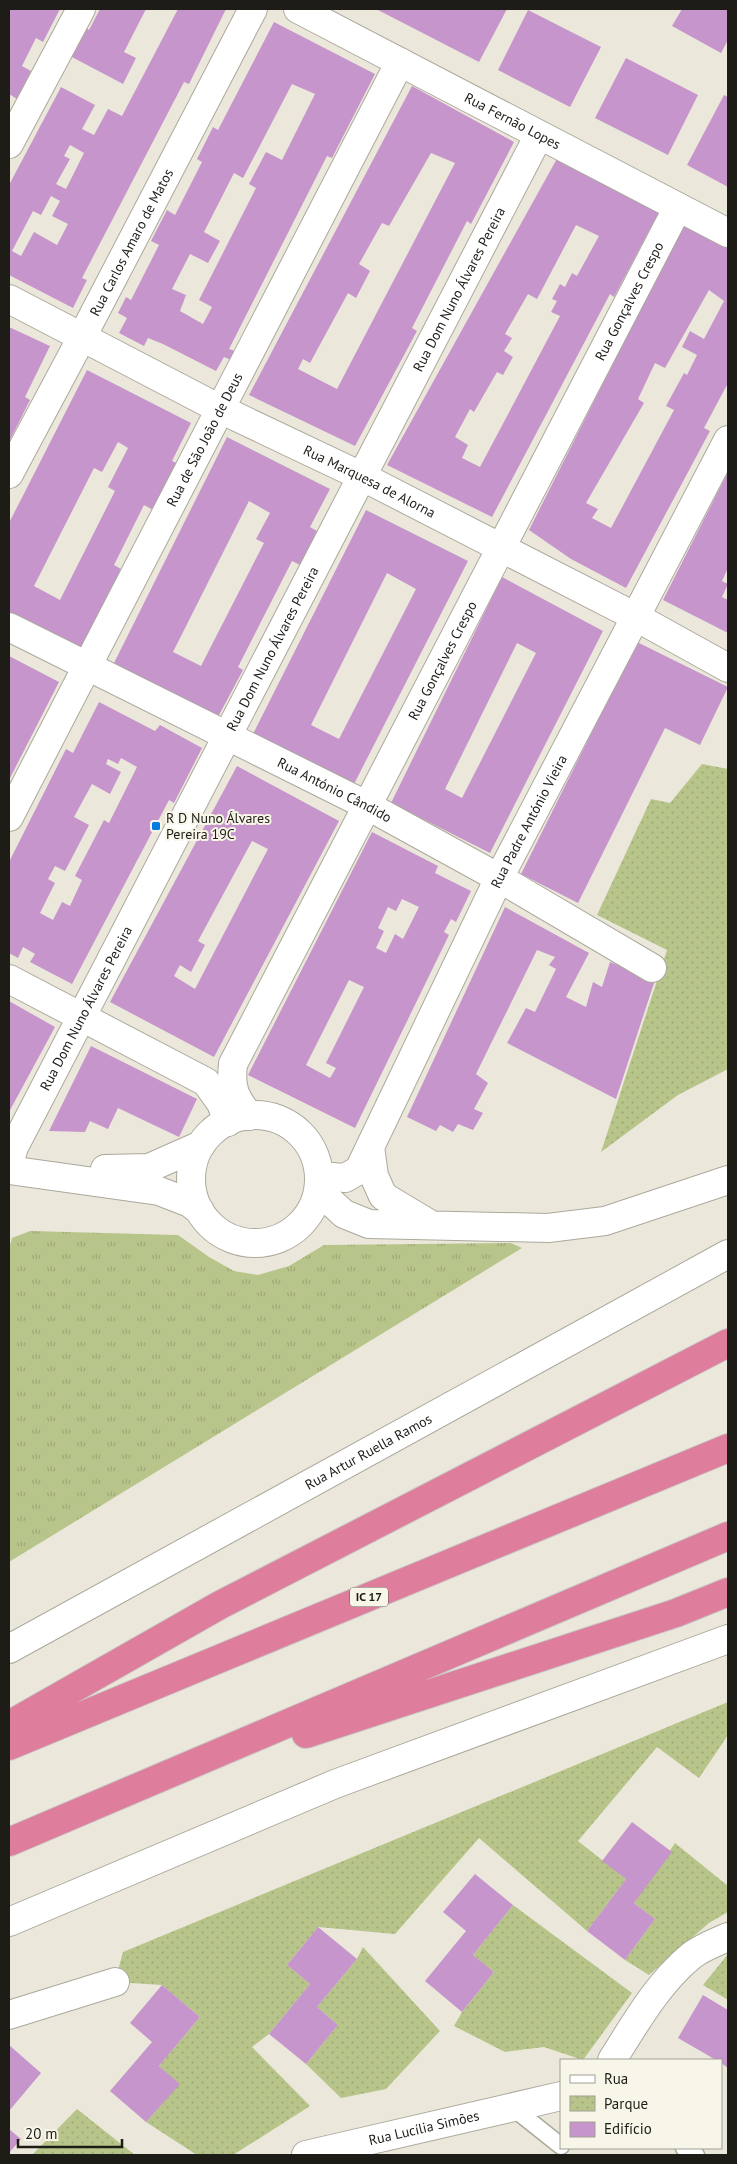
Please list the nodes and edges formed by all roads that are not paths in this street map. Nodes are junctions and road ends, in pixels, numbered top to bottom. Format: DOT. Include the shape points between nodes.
graph roads {
  1 [pos="81,9"];
  2 [pos="253,9"];
  3 [pos="298,9"];
  4 [pos="400,62"];
  5 [pos="539,135"];
  6 [pos="9,144"];
  7 [pos="678,207"];
  8 [pos="728,233"];
  9 [pos="9,299"];
  10 [pos="82,337"];
  11 [pos="220,409"];
  12 [pos="728,440"];
  13 [pos="9,474"];
  14 [pos="361,476"];
  15 [pos="501,550"];
  16 [pos="636,617"];
  17 [pos="9,627"];
  18 [pos="86,666"];
  19 [pos="728,668"];
  20 [pos="227,735"];
  21 [pos="368,806"];
  22 [pos="9,817"];
  23 [pos="499,878"];
  24 [pos="652,968"];
  25 [pos="9,979"];
  26 [pos="82,1017"];
  27 [pos="238,1119"];
  28 [pos="201,1145"];
  29 [pos="370,1147"];
  30 [pos="9,1164"];
  31 [pos="9,1170"];
  32 [pos="728,1180"];
  33 [pos="319,1183"];
  34 [pos="200,1212"];
  35 [pos="429,1224"];
  36 [pos="728,1254"];
  37 [pos="728,1343"];
  38 [pos="728,1448"];
  39 [pos="728,1536"];
  40 [pos="728,1592"];
  41 [pos="728,1639"];
  42 [pos="9,1648"];
  43 [pos="9,1725"];
  44 [pos="9,1746"];
  45 [pos="134,1790"];
  46 [pos="9,1842"];
  47 [pos="9,1922"];
  48 [pos="728,1937"];
  49 [pos="115,1982"];
  50 [pos="9,2015"];
  51 [pos="613,2059"];
  52 [pos="560,2096"];
  53 [pos="512,2107"];
  54 [pos="560,2145"];
  55 [pos="306,2155"];
  1 -- 6 [label="street"];
  2 -- 10 [label="street, Rua Carlos Amaro de Matos"];
  3 -- 4 [label="street, Rua Fernão Lopes"];
  4 -- 5 [label="street, Rua Fernão Lopes"];
  4 -- 11 [label="street, Rua de São João de Deus"];
  5 -- 7 [label="street, Rua Fernão Lopes"];
  5 -- 14 [label="street, Rua Dom Nuno Álvares Pereira"];
  7 -- 8 [label="street, Rua Fernão Lopes"];
  7 -- 15 [label="street, Rua Gonçalves Crespo"];
  9 -- 10 [label="street, Rua Marquesa de Alorna"];
  10 -- 11 [label="street, Rua Marquesa de Alorna"];
  10 -- 13 [label="street, Rua Carlos Amaro de Matos"];
  11 -- 14 [label="street, Rua Marquesa de Alorna"];
  11 -- 18 [label="street, Rua de São João de Deus"];
  12 -- 16 [label="street, Rua Padre António Vieira"];
  14 -- 15 [label="street, Rua Marquesa de Alorna"];
  14 -- 20 [label="street, Rua Dom Nuno Álvares Pereira"];
  15 -- 16 [label="street, Rua Marquesa de Alorna"];
  15 -- 21 [label="street, Rua Gonçalves Crespo"];
  16 -- 19 [label="street, Rua Marquesa de Alorna"];
  16 -- 23 [label="street, Rua Padre António Vieira"];
  17 -- 18 [label="street, Rua António Cândido"];
  18 -- 20 [label="street, Rua António Cândido"];
  18 -- 22 [label="street, Rua de São João de Deus"];
  20 -- 21 [label="street, Rua António Cândido"];
  20 -- 26 [label="street, Rua Dom Nuno Álvares Pereira"];
  21 -- 23 [label="street, Rua António Cândido"];
  21 -- 27 [label="street, Rua Gonçalves Crespo" via="233,1064 231,1080"];
  23 -- 24 [label="street, Rua António Cândido"];
  23 -- 29 [label="street, Rua Padre António Vieira"];
  25 -- 26 [label="street"];
  26 -- 27 [label="street" via="206,1082"];
  26 -- 30 [label="street, Rua Dom Nuno Álvares Pereira" via="14,1148"];
  27 -- 28 [label="street" via="219,1126"];
  27 -- 33 [label="street" via="259,1115 279,1119 297,1130 310,1146 318,1165"];
  28 -- 31 [label="street" via="149,1168"];
  28 -- 34 [label="street" via="194,1158 190,1179"];
  29 -- 33 [label="street, Rua Padre António Vieira" via="359,1170 345,1178"];
  29 -- 35 [label="street" via="374,1176 383,1196"];
  31 -- 34 [label="street" via="159,1191 190,1203"];
  32 -- 35 [label="street" via="606,1222 548,1228"];
  33 -- 34 [label="street" via="314,1206 302,1225 284,1237 264,1244 242,1243 221,1234"];
  33 -- 35 [label="street" via="344,1214 369,1224"];
  36 -- 42 [label="street, Rua Artur Ruella Ramos"];
  37 -- 43 [label="highway" via="220,1605"];
  38 -- 44 [label="highway, IC 17"];
  39 -- 45 [label="highway"];
  40 -- 45 [label="highway" via="676,1612"];
  41 -- 47 [label="street" via="335,1784"];
  45 -- 46 [label="highway"];
  48 -- 51 [label="street" via="692,1955 672,1975"];
  49 -- 50 [label="street"];
  52 -- 53 [label="street, Rua Lucília Simões"];
  53 -- 54 [label="lane"];
  53 -- 55 [label="street, Rua Lucília Simões"];
}
